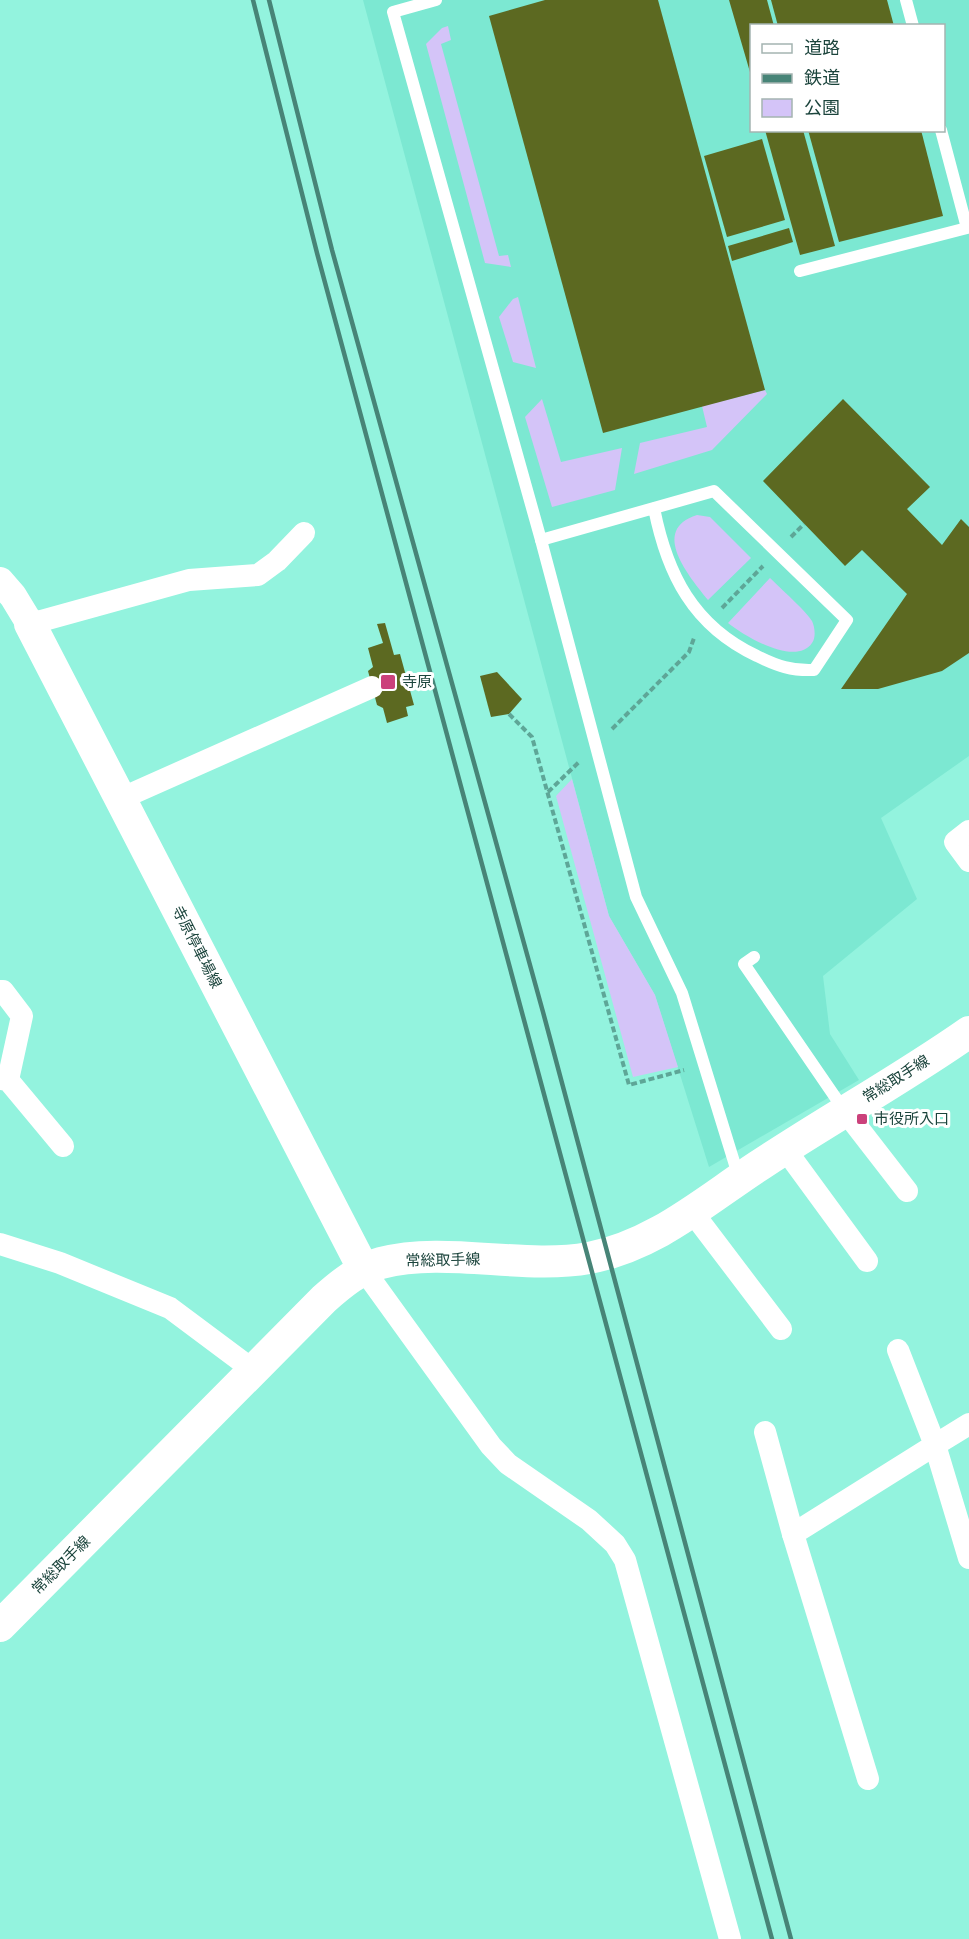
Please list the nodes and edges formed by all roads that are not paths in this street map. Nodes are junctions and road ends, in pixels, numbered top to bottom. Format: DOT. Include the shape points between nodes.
graph roads {
  1 [pos="436,0"];
  2 [pos="906,0"];
  3 [pos="912,24"];
  4 [pos="942,132"];
  5 [pos="800,271"];
  6 [pos="654,508"];
  7 [pos="304,533"];
  8 [pos="540,540"];
  9 [pos="0,581"];
  10 [pos="30,624"];
  11 [pos="372,687"];
  12 [pos="120,799"];
  13 [pos="969,831"];
  14 [pos="969,861"];
  15 [pos="754,957"];
  16 [pos="0,991"];
  17 [pos="969,1032"];
  18 [pos="4,1079"];
  19 [pos="844,1111"];
  20 [pos="63,1146"];
  21 [pos="785,1149"];
  22 [pos="739,1179"];
  23 [pos="907,1191"];
  24 [pos="693,1213"];
  25 [pos="0,1244"];
  26 [pos="867,1261"];
  27 [pos="364,1270"];
  28 [pos="781,1329"];
  29 [pos="898,1350"];
  30 [pos="253,1370"];
  31 [pos="969,1424"];
  32 [pos="765,1432"];
  33 [pos="935,1445"];
  34 [pos="793,1534"];
  35 [pos="969,1558"];
  36 [pos="0,1626"];
  37 [pos="868,1779"];
  38 [pos="730,1939"];
  1 -- 8 [label="lane" via="393,12"];
  2 -- 3 [label="lane"];
  4 -- 5 [label="lane" via="967,228"];
  6 -- 6 [label="lane" via="661,542 674,573 690,603 708,623 746,651 780,667 814,670 847,621 714,491"];
  6 -- 8 [label="lane"];
  7 -- 10 [label="street" via="258,574 189,580"];
  8 -- 22 [label="lane" via="636,897 682,993"];
  9 -- 10 [label="street"];
  10 -- 12 [label="main road, 寺原停車場線"];
  11 -- 12 [label="street"];
  12 -- 27 [label="main road, 寺原停車場線"];
  13 -- 14 [label="street" via="955,842"];
  15 -- 19 [label="lane" via="744,964"];
  16 -- 18 [label="street" via="22,1016"];
  17 -- 19 [label="main road, 常総取手線"];
  18 -- 20 [label="street"];
  19 -- 21 [label="main road, 常総取手線"];
  19 -- 23 [label="street"];
  21 -- 22 [label="main road, 常総取手線"];
  21 -- 26 [label="street"];
  22 -- 24 [label="main road, 常総取手線"];
  24 -- 27 [label="main road, 常総取手線" via="634,1246 587,1258 554,1262 432,1258 381,1263"];
  24 -- 28 [label="street"];
  25 -- 30 [label="street" via="60,1263 170,1308"];
  27 -- 30 [label="main road, 常総取手線" via="324,1299"];
  27 -- 38 [label="street" via="491,1446 508,1464 589,1520 615,1544 625,1560"];
  29 -- 33 [label="street"];
  30 -- 36 [label="main road, 常総取手線"];
  31 -- 33 [label="street"];
  32 -- 34 [label="street"];
  33 -- 34 [label="street"];
  33 -- 35 [label="street"];
  34 -- 37 [label="street"];
}
